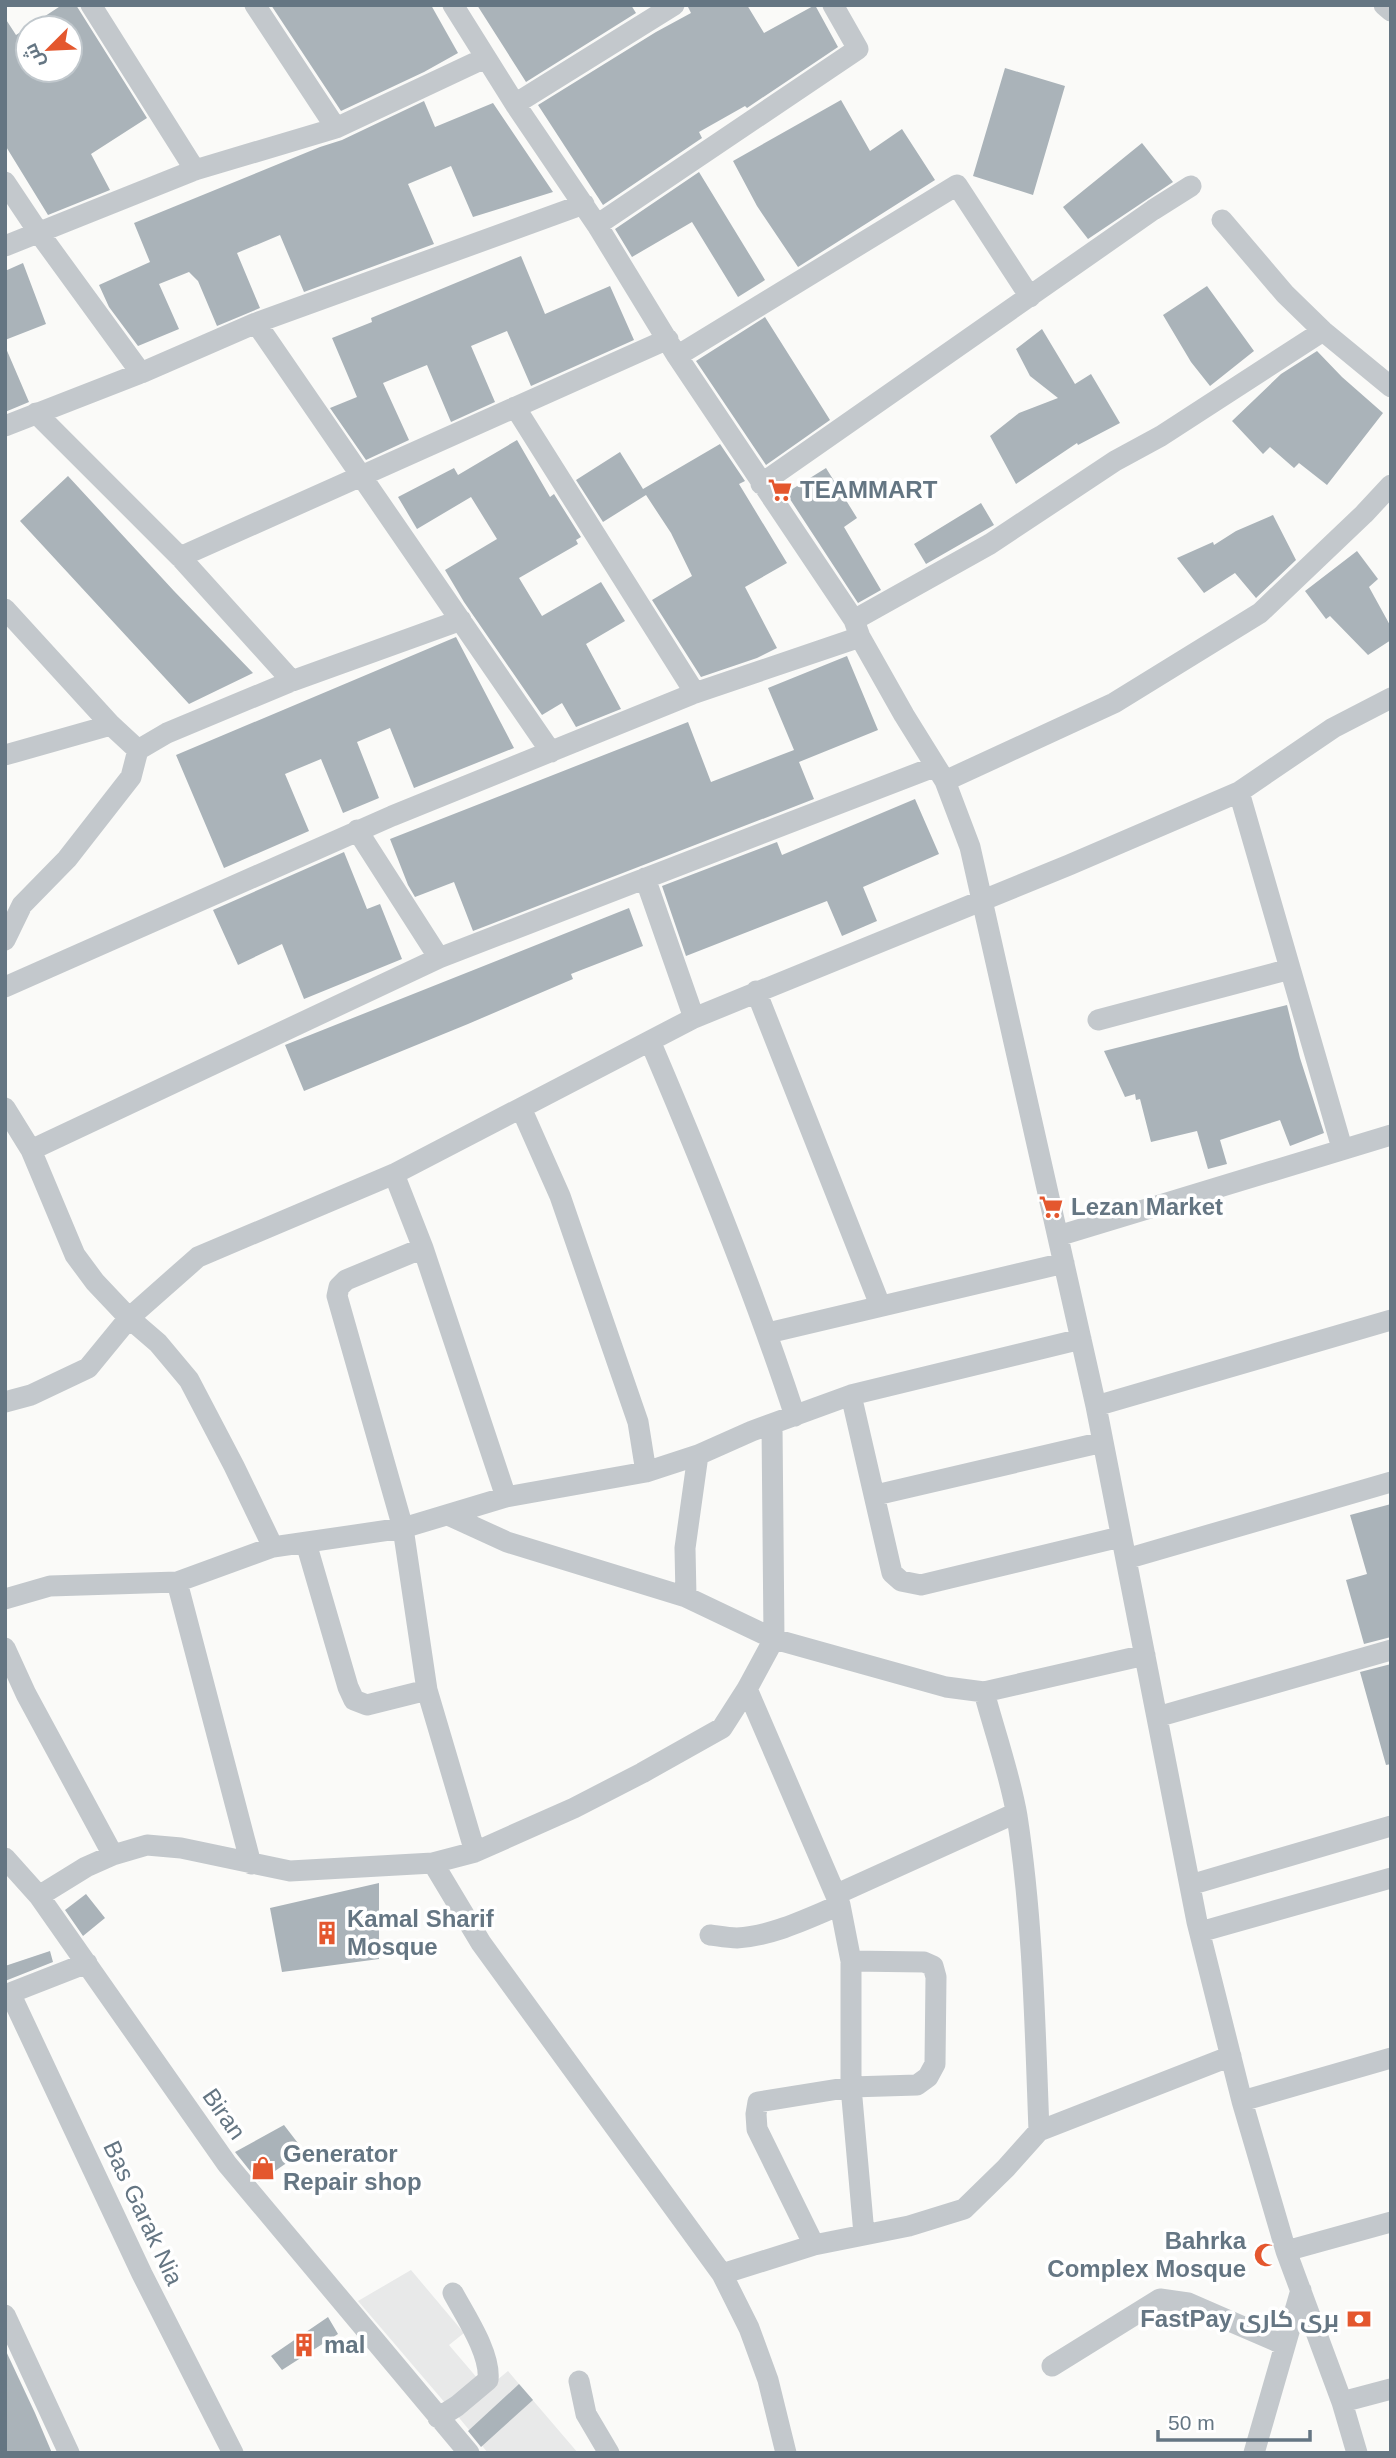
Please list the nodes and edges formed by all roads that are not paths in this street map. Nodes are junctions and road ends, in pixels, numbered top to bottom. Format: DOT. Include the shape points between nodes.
graph roads {
  1 [pos="255,5"];
  2 [pos="453,5"];
  3 [pos="674,5"];
  4 [pos="833,5"];
  5 [pos="1384,5"];
  6 [pos="100,9"];
  7 [pos="1391,11"];
  8 [pos="485,58"];
  9 [pos="515,104"];
  10 [pos="336,128"];
  11 [pos="195,170"];
  12 [pos="5,182"];
  13 [pos="1191,186"];
  14 [pos="584,204"];
  15 [pos="1222,220"];
  16 [pos="597,225"];
  17 [pos="39,233"];
  18 [pos="5,246"];
  19 [pos="1030,298"];
  20 [pos="256,323"];
  21 [pos="1323,331"];
  22 [pos="672,347"];
  23 [pos="141,373"];
  24 [pos="1391,387"];
  25 [pos="515,407"];
  26 [pos="36,413"];
  27 [pos="5,426"];
  28 [pos="362,476"];
  29 [pos="761,484"];
  30 [pos="1391,485"];
  31 [pos="180,557"];
  32 [pos="5,609"];
  33 [pos="461,620"];
  34 [pos="857,628"];
  35 [pos="292,681"];
  36 [pos="695,693"];
  37 [pos="1391,698"];
  38 [pos="111,725"];
  39 [pos="138,750"];
  40 [pos="551,752"];
  41 [pos="5,755"];
  42 [pos="940,774"];
  43 [pos="1239,792"];
  44 [pos="357,830"];
  45 [pos="645,878"];
  46 [pos="982,898"];
  47 [pos="14,909"];
  48 [pos="5,940"];
  49 [pos="439,958"];
  50 [pos="1290,969"];
  51 [pos="5,986"];
  52 [pos="756,991"];
  53 [pos="694,1018"];
  54 [pos="1098,1020"];
  55 [pos="650,1041"];
  56 [pos="5,1108"];
  57 [pos="521,1108"];
  58 [pos="1391,1135"];
  59 [pos="1342,1148"];
  60 [pos="31,1150"];
  61 [pos="394,1174"];
  62 [pos="1058,1236"];
  63 [pos="423,1248"];
  64 [pos="1064,1263"];
  65 [pos="880,1306"];
  66 [pos="130,1318"];
  67 [pos="1391,1320"];
  68 [pos="768,1334"];
  69 [pos="1081,1339"];
  70 [pos="851,1395"];
  71 [pos="5,1402"];
  72 [pos="1096,1406"];
  73 [pos="795,1416"];
  74 [pos="772,1425"];
  75 [pos="1103,1441"];
  76 [pos="698,1455"];
  77 [pos="646,1472"];
  78 [pos="1391,1482"];
  79 [pos="876,1495"];
  80 [pos="506,1497"];
  81 [pos="447,1515"];
  82 [pos="403,1528"];
  83 [pos="1120,1537"];
  84 [pos="306,1543"];
  85 [pos="273,1547"];
  86 [pos="1126,1559"];
  87 [pos="177,1582"];
  88 [pos="686,1597"];
  89 [pos="5,1598"];
  90 [pos="774,1639"];
  91 [pos="5,1648"];
  92 [pos="1391,1650"];
  93 [pos="1144,1655"];
  94 [pos="747,1689"];
  95 [pos="427,1690"];
  96 [pos="984,1692"];
  97 [pos="1157,1717"];
  98 [pos="1016,1813"];
  99 [pos="1391,1826"];
  100 [pos="475,1852"];
  101 [pos="113,1855"];
  102 [pos="5,1858"];
  103 [pos="433,1863"];
  104 [pos="251,1864"];
  105 [pos="1391,1878"];
  106 [pos="1190,1885"];
  107 [pos="39,1896"];
  108 [pos="839,1899"];
  109 [pos="1200,1932"];
  110 [pos="710,1935"];
  111 [pos="851,1961"];
  112 [pos="87,1963"];
  113 [pos="8,1994"];
  114 [pos="1231,2056"];
  115 [pos="1391,2058"];
  116 [pos="851,2087"];
  117 [pos="1242,2101"];
  118 [pos="1039,2131"];
  119 [pos="1391,2222"];
  120 [pos="864,2234"];
  121 [pos="814,2245"];
  122 [pos="1286,2251"];
  123 [pos="722,2274"];
  124 [pos="1301,2290"];
  125 [pos="453,2293"];
  126 [pos="5,2315"];
  127 [pos="1285,2345"];
  128 [pos="1052,2367"];
  129 [pos="579,2381"];
  130 [pos="1391,2389"];
  131 [pos="1342,2402"];
  132 [pos="438,2418"];
  133 [pos="69,2453"];
  134 [pos="233,2453"];
  135 [pos="469,2453"];
  136 [pos="609,2453"];
  137 [pos="786,2453"];
  138 [pos="1254,2453"];
  139 [pos="1357,2453"];
  1 -- 10 [label="street"];
  2 -- 8 [label="street"];
  3 -- 9 [label="street"];
  4 -- 16 [label="street" via="858,49"];
  5 -- 7 [label="street"];
  6 -- 11 [label="street"];
  8 -- 9 [label="street"];
  8 -- 10 [label="street"];
  9 -- 14 [label="street"];
  10 -- 11 [label="street"];
  11 -- 17 [label="street"];
  12 -- 17 [label="street"];
  13 -- 19 [label="street"];
  14 -- 16 [label="street"];
  14 -- 20 [label="street"];
  15 -- 21 [label="street"];
  16 -- 22 [label="street"];
  17 -- 18 [label="street"];
  17 -- 23 [label="street"];
  19 -- 22 [label="street" via="957,185"];
  19 -- 29 [label="street"];
  20 -- 23 [label="street"];
  20 -- 28 [label="street"];
  21 -- 24 [label="street"];
  21 -- 34 [label="street"];
  22 -- 25 [label="street"];
  22 -- 29 [label="street"];
  23 -- 26 [label="street"];
  25 -- 28 [label="street"];
  25 -- 36 [label="street"];
  26 -- 27 [label="street"];
  26 -- 31 [label="street"];
  28 -- 31 [label="street"];
  28 -- 33 [label="street"];
  29 -- 34 [label="street"];
  30 -- 42 [label="street" via="1260,612 1114,703"];
  31 -- 35 [label="street"];
  32 -- 38 [label="street"];
  33 -- 35 [label="street"];
  33 -- 40 [label="street"];
  34 -- 36 [label="street"];
  34 -- 42 [label="street"];
  35 -- 39 [label="street" via="167,733"];
  36 -- 40 [label="street"];
  37 -- 43 [label="street" via="1333,728"];
  38 -- 39 [label="street"];
  38 -- 41 [label="street"];
  39 -- 47 [label="street" via="131,776 111,803 67,859"];
  40 -- 44 [label="street"];
  42 -- 45 [label="street"];
  42 -- 46 [label="street" via="970,847"];
  43 -- 46 [label="street"];
  43 -- 50 [label="street"];
  44 -- 49 [label="street"];
  44 -- 51 [label="street"];
  45 -- 49 [label="street"];
  45 -- 53 [label="street"];
  46 -- 52 [label="street"];
  46 -- 62 [label="street"];
  47 -- 48 [label="street"];
  49 -- 60 [label="street"];
  50 -- 54 [label="street"];
  50 -- 59 [label="street"];
  52 -- 53 [label="street"];
  52 -- 65 [label="street"];
  53 -- 55 [label="street"];
  55 -- 57 [label="street"];
  55 -- 68 [label="street"];
  56 -- 60 [label="street"];
  57 -- 61 [label="street"];
  57 -- 77 [label="street" via="561,1196 638,1422"];
  58 -- 59 [label="street"];
  59 -- 62 [label="street"];
  60 -- 66 [label="street" via="75,1255"];
  61 -- 63 [label="street"];
  61 -- 66 [label="street" via="198,1257"];
  62 -- 64 [label="street"];
  63 -- 80 [label="street"];
  63 -- 82 [label="street" via="346,1280 337,1296"];
  64 -- 65 [label="street"];
  64 -- 69 [label="street"];
  65 -- 68 [label="street"];
  66 -- 71 [label="street" via="88,1368"];
  66 -- 85 [label="street" via="188,1380"];
  67 -- 72 [label="street"];
  68 -- 73 [label="street"];
  69 -- 70 [label="street"];
  69 -- 72 [label="street"];
  70 -- 73 [label="street"];
  70 -- 79 [label="street"];
  72 -- 75 [label="street"];
  73 -- 74 [label="street"];
  74 -- 76 [label="street"];
  74 -- 90 [label="street"];
  75 -- 79 [label="street"];
  75 -- 83 [label="street"];
  76 -- 77 [label="street"];
  76 -- 88 [label="street" via="685,1548"];
  77 -- 80 [label="street"];
  78 -- 86 [label="street"];
  79 -- 83 [label="street" via="892,1573 901,1581 921,1585"];
  80 -- 81 [label="street"];
  81 -- 82 [label="street"];
  81 -- 88 [label="street" via="507,1542"];
  82 -- 84 [label="street"];
  82 -- 95 [label="street"];
  83 -- 86 [label="street"];
  84 -- 85 [label="street"];
  84 -- 95 [label="street" via="354,1700 367,1705"];
  85 -- 87 [label="street"];
  86 -- 93 [label="street"];
  87 -- 89 [label="street" via="50,1586"];
  87 -- 104 [label="street"];
  88 -- 90 [label="street"];
  90 -- 94 [label="street"];
  90 -- 96 [label="street" via="946,1687"];
  91 -- 101 [label="street"];
  92 -- 97 [label="street"];
  93 -- 96 [label="street"];
  93 -- 97 [label="street"];
  94 -- 100 [label="street" via="722,1728 574,1808"];
  94 -- 108 [label="street"];
  95 -- 100 [label="street"];
  96 -- 98 [label="street"];
  97 -- 106 [label="street"];
  98 -- 108 [label="street"];
  98 -- 118 [label="street" via="1033,1968"];
  99 -- 106 [label="street"];
  100 -- 103 [label="street"];
  101 -- 104 [label="street" via="147,1845"];
  101 -- 107 [label="street"];
  102 -- 107 [label="street, Biran"];
  103 -- 104 [label="street" via="289,1871"];
  103 -- 123 [label="street" via="481,1943"];
  105 -- 109 [label="street"];
  106 -- 109 [label="street"];
  107 -- 112 [label="street, Biran"];
  108 -- 110 [label="street" via="762,1934"];
  108 -- 111 [label="street"];
  109 -- 114 [label="street"];
  111 -- 116 [label="street"];
  111 -- 116 [label="street" via="924,1962 933,1966 936,1977 935,2064 928,2077 917,2085"];
  112 -- 113 [label="street"];
  112 -- 132 [label="street, Biran" via="227,2164"];
  113 -- 134 [label="street, Bas Garak Nia"];
  114 -- 117 [label="street"];
  114 -- 118 [label="street"];
  115 -- 117 [label="street"];
  116 -- 120 [label="street"];
  116 -- 121 [label="street" via="758,2102 755,2114 757,2129"];
  117 -- 122 [label="street"];
  118 -- 120 [label="street" via="964,2209"];
  119 -- 122 [label="street"];
  120 -- 121 [label="street"];
  121 -- 123 [label="street"];
  122 -- 124 [label="street"];
  123 -- 137 [label="street" via="768,2380"];
  124 -- 127 [label="street"];
  124 -- 131 [label="street"];
  125 -- 132 [label="street" via="489,2367 488,2380"];
  126 -- 133 [label="street"];
  127 -- 128 [label="street" via="1188,2303 1160,2299"];
  127 -- 138 [label="street"];
  129 -- 136 [label="street" via="586,2414"];
  130 -- 131 [label="street"];
  131 -- 139 [label="street"];
  132 -- 135 [label="street, Biran"];
}
